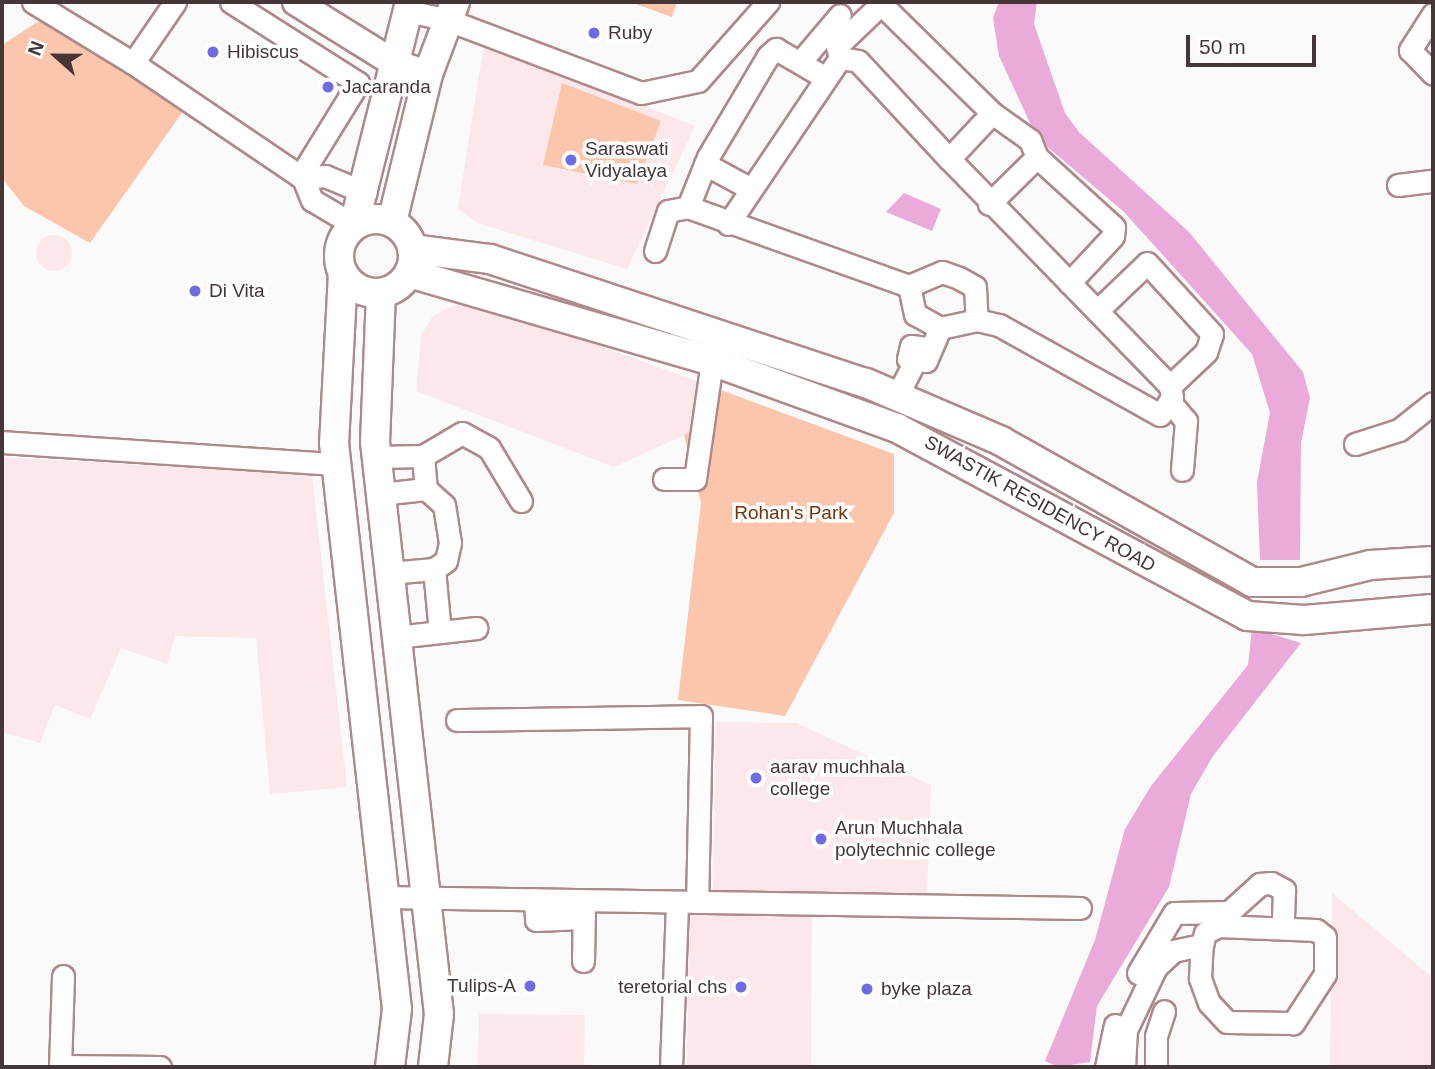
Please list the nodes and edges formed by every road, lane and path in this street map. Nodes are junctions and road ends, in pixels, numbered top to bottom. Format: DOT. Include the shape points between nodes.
graph roads {
  1 [pos="33,2"];
  2 [pos="176,2"];
  3 [pos="231,2"];
  4 [pos="296,2"];
  5 [pos="768,2"];
  6 [pos="409,7"];
  7 [pos="452,11"];
  8 [pos="1433,14"];
  9 [pos="840,15"];
  10 [pos="840,58"];
  11 [pos="801,61"];
  12 [pos="133,63"];
  13 [pos="394,63"];
  14 [pos="428,74"];
  15 [pos="1433,74"];
  16 [pos="826,78"];
  17 [pos="992,113"];
  18 [pos="1037,157"];
  19 [pos="949,159"];
  20 [pos="705,164"];
  21 [pos="301,177"];
  22 [pos="1433,181"];
  23 [pos="1398,185"];
  24 [pos="751,189"];
  25 [pos="366,193"];
  26 [pos="989,204"];
  27 [pos="688,207"];
  28 [pos="392,222"];
  29 [pos="728,224"];
  30 [pos="354,225"];
  31 [pos="655,251"];
  32 [pos="1094,259"];
  33 [pos="411,261"];
  34 [pos="343,273"];
  35 [pos="1069,283"];
  36 [pos="909,286"];
  37 [pos="1120,287"];
  38 [pos="381,293"];
  39 [pos="1097,311"];
  40 [pos="915,314"];
  41 [pos="977,320"];
  42 [pos="940,328"];
  43 [pos="918,352"];
  44 [pos="712,361"];
  45 [pos="1170,394"];
  46 [pos="894,395"];
  47 [pos="1433,403"];
  48 [pos="864,415"];
  49 [pos="897,428"];
  50 [pos="976,431"];
  51 [pos="2,442"];
  52 [pos="1355,444"];
  53 [pos="423,456"];
  54 [pos="376,457"];
  55 [pos="962,458"];
  56 [pos="336,464"];
  57 [pos="1182,470"];
  58 [pos="664,479"];
  59 [pos="426,489"];
  60 [pos="380,494"];
  61 [pos="521,502"];
  62 [pos="1433,561"];
  63 [pos="434,569"];
  64 [pos="389,573"];
  65 [pos="1433,609"];
  66 [pos="476,628"];
  67 [pos="440,632"];
  68 [pos="396,637"];
  69 [pos="457,720"];
  70 [pos="383,897"];
  71 [pos="423,898"];
  72 [pos="687,902"];
  73 [pos="535,905"];
  74 [pos="1080,908"];
  75 [pos="584,909"];
  76 [pos="459,911"];
  77 [pos="1283,917"];
  78 [pos="1202,946"];
  79 [pos="583,961"];
  80 [pos="63,976"];
  81 [pos="1164,1011"];
  82 [pos="1124,1059"];
  83 [pos="1156,1060"];
  84 [pos="60,1067"];
  85 [pos="160,1067"];
  86 [pos="390,1067"];
  87 [pos="433,1067"];
  88 [pos="671,1067"];
  89 [pos="1107,1067"];
  1 -- 12 [label="street"];
  2 -- 12 [label="street"];
  3 -- 21 [label="street" via="358,83"];
  4 -- 13 [label="street"];
  5 -- 7 [label="street" via="698,81 641,93"];
  6 -- 7 [label="street"];
  6 -- 13 [label="main road"];
  7 -- 14 [label="main road"];
  8 -- 15 [label="street" via="1410,50"];
  9 -- 11 [label="street"];
  10 -- 16 [label="street"];
  10 -- 17 [label="street" via="837,46 881,4"];
  10 -- 19 [label="street" via="858,61"];
  11 -- 16 [label="street"];
  11 -- 20 [label="street" via="776,49 768,56"];
  12 -- 21 [label="street"];
  13 -- 14 [label="street"];
  13 -- 25 [label="main road"];
  14 -- 28 [label="main road"];
  16 -- 24 [label="street"];
  17 -- 18 [label="street" via="1030,140"];
  17 -- 19 [label="street"];
  18 -- 26 [label="street"];
  18 -- 32 [label="street" via="1114,227"];
  19 -- 26 [label="street"];
  20 -- 24 [label="street"];
  20 -- 27 [label="street"];
  21 -- 25 [label="street" via="325,176"];
  21 -- 30 [label="street" via="312,200"];
  22 -- 23 [label="street"];
  24 -- 29 [label="street"];
  25 -- 30 [label="main road"];
  26 -- 35 [label="street"];
  27 -- 29 [label="street"];
  27 -- 31 [label="street" via="668,211"];
  28 -- 30 [label="main road"];
  28 -- 33 [label="main road"];
  29 -- 36 [label="street"];
  30 -- 34 [label="main road" via="341,245"];
  32 -- 35 [label="street"];
  32 -- 37 [label="street"];
  33 -- 38 [label="main road"];
  33 -- 44 [label="main road, SWASTIK RESIDENCY ROAD"];
  33 -- 46 [label="main road, SWASTIK RESIDENCY ROAD" via="490,259"];
  34 -- 38 [label="main road" via="359,289"];
  34 -- 56 [label="main road"];
  35 -- 39 [label="street"];
  36 -- 40 [label="street"];
  36 -- 41 [label="street" via="942,272 959,278 975,287"];
  37 -- 39 [label="street"];
  37 -- 45 [label="street" via="1147,263 1212,334 1206,352"];
  38 -- 54 [label="main road"];
  39 -- 45 [label="street"];
  40 -- 42 [label="street"];
  40 -- 43 [label="street"];
  41 -- 42 [label="street"];
  41 -- 45 [label="street" via="999,326 1155,416"];
  42 -- 43 [label="street"];
  43 -- 46 [label="street"];
  44 -- 48 [label="main road, SWASTIK RESIDENCY ROAD"];
  44 -- 58 [label="street" via="695,479"];
  45 -- 57 [label="street" via="1186,421"];
  46 -- 48 [label="main road"];
  46 -- 49 [label="main road"];
  46 -- 50 [label="main road, SWASTIK RESIDENCY ROAD"];
  47 -- 52 [label="street" via="1399,430"];
  48 -- 49 [label="main road, SWASTIK RESIDENCY ROAD"];
  49 -- 55 [label="main road, SWASTIK RESIDENCY ROAD"];
  50 -- 55 [label="main road"];
  50 -- 62 [label="main road, SWASTIK RESIDENCY ROAD" via="1252,582 1301,582 1370,565"];
  51 -- 56 [label="street"];
  53 -- 54 [label="street"];
  53 -- 59 [label="street"];
  53 -- 61 [label="street" via="462,433 489,449"];
  54 -- 60 [label="main road"];
  55 -- 65 [label="main road, SWASTIK RESIDENCY ROAD" via="1248,616 1304,620"];
  56 -- 70 [label="main road"];
  59 -- 60 [label="street"];
  59 -- 63 [label="street" via="444,505 450,543 446,561"];
  60 -- 64 [label="main road"];
  63 -- 64 [label="street"];
  63 -- 67 [label="street"];
  64 -- 68 [label="main road"];
  66 -- 67 [label="street"];
  67 -- 68 [label="street"];
  68 -- 71 [label="main road"];
  69 -- 72 [label="street" via="701,716"];
  70 -- 71 [label="street"];
  70 -- 86 [label="main road" via="397,1009"];
  71 -- 73 [label="street"];
  71 -- 87 [label="main road" via="439,1014"];
  72 -- 74 [label="street"];
  72 -- 75 [label="street"];
  72 -- 88 [label="street"];
  73 -- 75 [label="street"];
  73 -- 76 [label="street"];
  75 -- 79 [label="street"];
  77 -- 89 [label="street" via="1284,890 1272,883 1260,884 1229,912 1174,913 1116,1020"];
  78 -- 78 [label="street" via="1205,933 1218,926 1316,930 1325,937 1325,974 1299,1019 1227,1022 1209,1003 1200,978"];
  78 -- 82 [label="street" via="1173,951 1156,967 1126,1030"];
  80 -- 84 [label="street"];
  81 -- 83 [label="street"];
  82 -- 83 [label="street"];
  84 -- 85 [label="street"];
}
